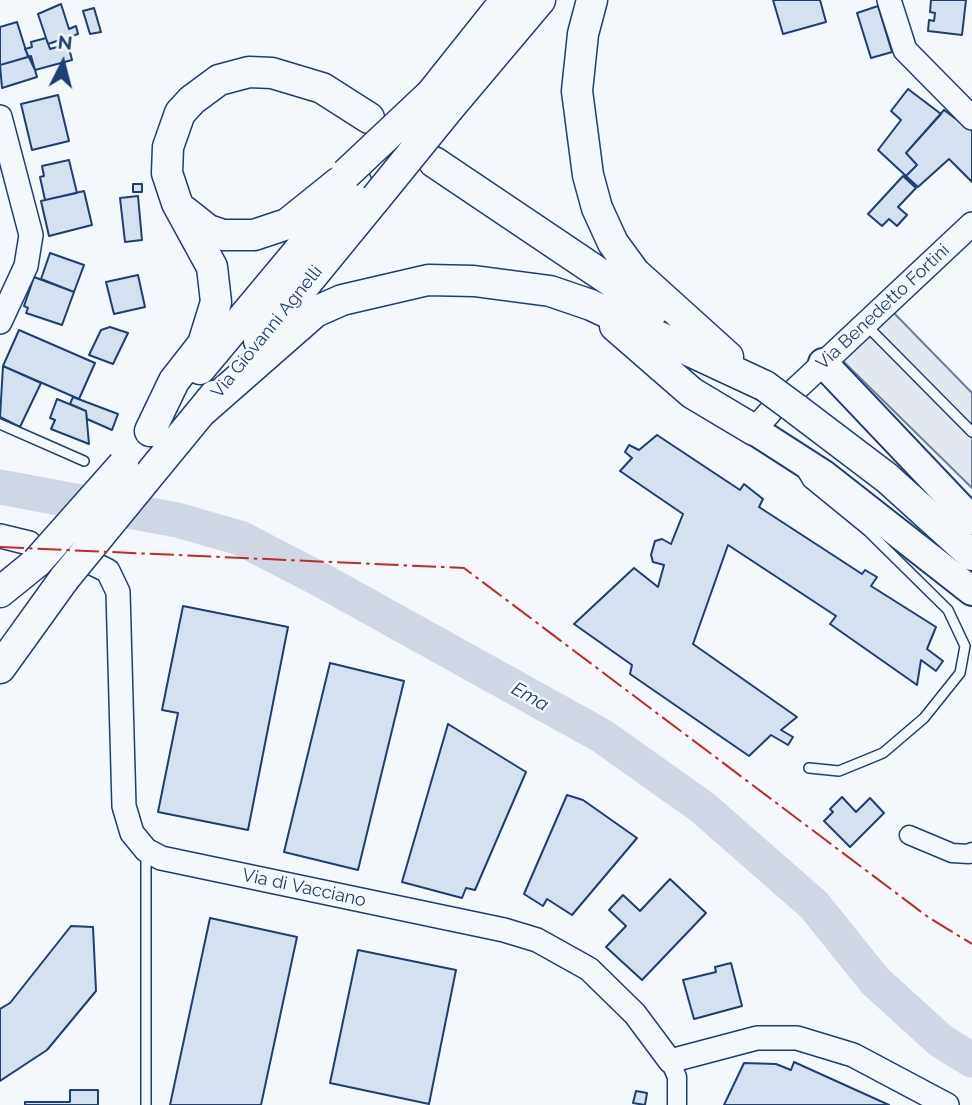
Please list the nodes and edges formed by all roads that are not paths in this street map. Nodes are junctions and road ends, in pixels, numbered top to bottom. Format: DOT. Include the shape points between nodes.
graph roads {
  1 [pos="506,0"];
  2 [pos="540,0"];
  3 [pos="592,0"];
  4 [pos="889,0"];
  5 [pos="440,101"];
  6 [pos="0,117"];
  7 [pos="369,118"];
  8 [pos="972,118"];
  9 [pos="434,162"];
  10 [pos="360,185"];
  11 [pos="177,203"];
  12 [pos="972,224"];
  13 [pos="591,305"];
  14 [pos="0,322"];
  15 [pos="865,324"];
  16 [pos="725,355"];
  17 [pos="823,363"];
  18 [pos="776,405"];
  19 [pos="201,412"];
  20 [pos="0,424"];
  21 [pos="150,431"];
  22 [pos="972,432"];
  23 [pos="792,455"];
  24 [pos="84,461"];
  25 [pos="134,472"];
  26 [pos="972,520"];
  27 [pos="0,537"];
  28 [pos="33,552"];
  29 [pos="972,555"];
  30 [pos="94,564"];
  31 [pos="972,591"];
  32 [pos="0,592"];
  33 [pos="0,668"];
  34 [pos="809,768"];
  35 [pos="909,835"];
  36 [pos="145,850"];
  37 [pos="972,852"];
  38 [pos="670,1061"];
  39 [pos="146,1105"];
  40 [pos="677,1105"];
  41 [pos="947,1105"];
  1 -- 5 [label="highway"];
  2 -- 5 [label="highway"];
  3 -- 16 [label="highway" via="576,91 597,208 613,243 635,273"];
  4 -- 8 [label="street" via="905,50"];
  5 -- 10 [label="highway, bridge"];
  6 -- 14 [label="street" via="31,235 26,266"];
  7 -- 11 [label="highway" via="305,80 249,72 219,80 180,113 172,131 166,159"];
  9 -- 16 [label="highway"];
  10 -- 11 [label="highway" via="329,192 287,224 254,234 223,235 208,230"];
  10 -- 19 [label="highway, Via Giovanni Agnelli"];
  10 -- 21 [label="highway, Via Giovanni Agnelli"];
  11 -- 21 [label="highway" via="212,267 216,302 202,344 174,381"];
  12 -- 15 [label="street, Via Benedetto Fortini"];
  13 -- 18 [label="highway"];
  13 -- 18 [label="highway" via="692,393 719,410"];
  13 -- 19 [label="highway" via="550,291 428,280 342,300 315,312"];
  15 -- 17 [label="street, Via Benedetto Fortini"];
  15 -- 22 [label="lane"];
  16 -- 18 [label="highway"];
  17 -- 18 [label="street, Via Benedetto Fortini"];
  17 -- 26 [label="main road"];
  18 -- 23 [label="main road"];
  18 -- 29 [label="highway" via="887,478"];
  19 -- 25 [label="highway, Via Giovanni Agnelli"];
  20 -- 24 [label="lane"];
  21 -- 25 [label="highway, Via Giovanni Agnelli"];
  23 -- 31 [label="main road"];
  23 -- 34 [label="lane" via="808,482 868,531 948,610 965,646 960,673 924,718 884,753 839,771"];
  25 -- 28 [label="highway, Via Giovanni Agnelli, bridge"];
  25 -- 33 [label="highway, Via Giovanni Agnelli, bridge"];
  27 -- 28 [label="street"];
  28 -- 32 [label="highway, Via Giovanni Agnelli"];
  30 -- 36 [label="street" via="108,571 118,592 124,806 132,833"];
  35 -- 37 [label="street" via="952,853"];
  36 -- 38 [label="street, Via di Vacciano" via="160,858 537,940 589,969 635,1014"];
  36 -- 39 [label="lane"];
  38 -- 40 [label="street, Via di Vacciano" via="677,1077"];
  38 -- 41 [label="street" via="757,1038 797,1038 853,1055"];
}
